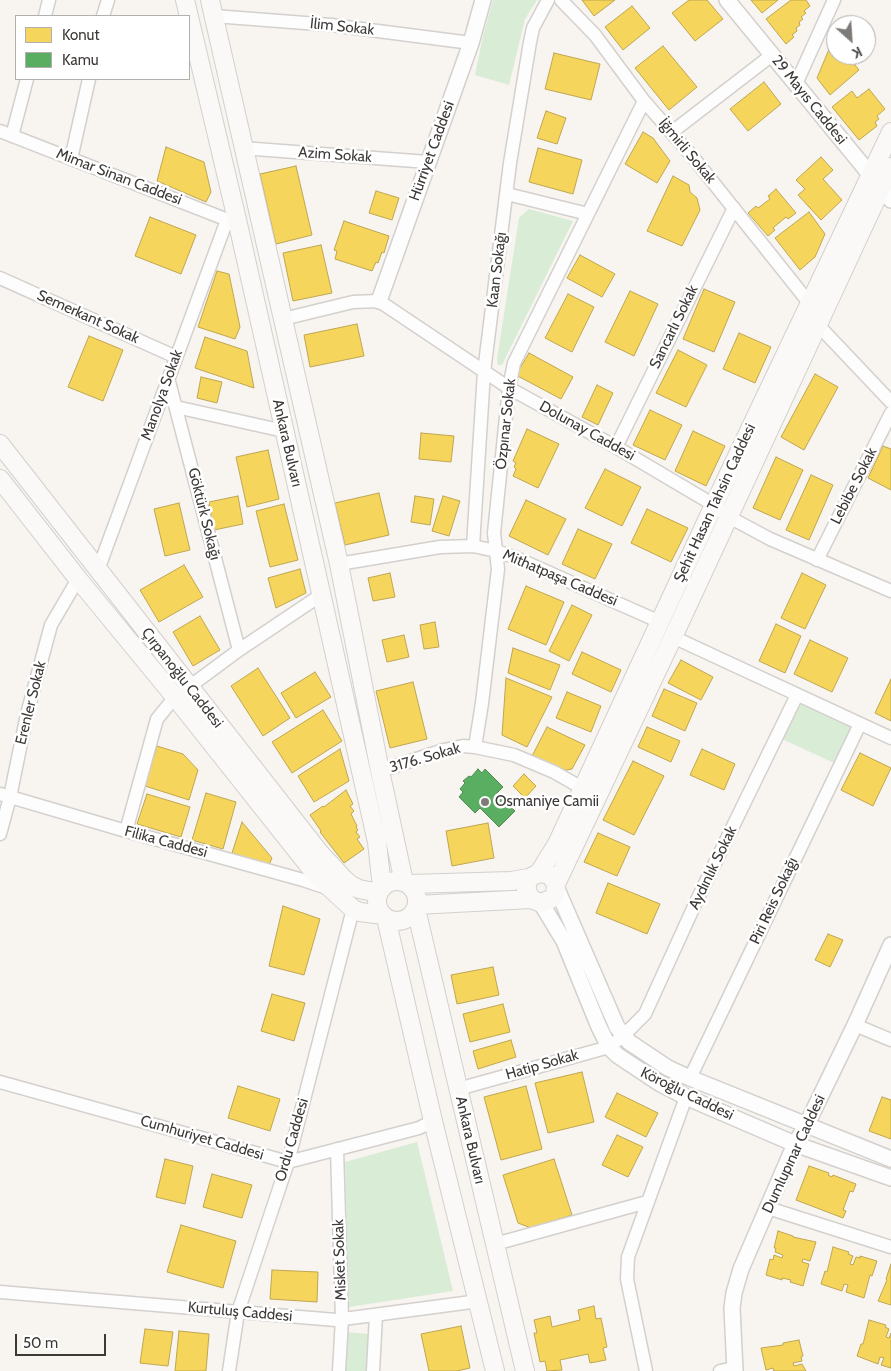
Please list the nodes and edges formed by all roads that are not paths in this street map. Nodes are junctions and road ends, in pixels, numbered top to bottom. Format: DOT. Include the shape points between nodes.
graph roads {
  1 [pos="49,0"];
  2 [pos="108,0"];
  3 [pos="185,0"];
  4 [pos="483,0"];
  5 [pos="548,0"];
  6 [pos="561,0"];
  7 [pos="727,0"];
  8 [pos="834,0"];
  9 [pos="212,8"];
  10 [pos="45,15"];
  11 [pos="102,15"];
  12 [pos="188,15"];
  13 [pos="190,24"];
  14 [pos="471,43"];
  15 [pos="772,55"];
  16 [pos="27,80"];
  17 [pos="88,80"];
  18 [pos="796,84"];
  19 [pos="644,101"];
  20 [pos="672,132"];
  21 [pos="891,132"];
  22 [pos="6,133"];
  23 [pos="242,148"];
  24 [pos="71,159"];
  25 [pos="428,162"];
  26 [pos="891,167"];
  27 [pos="881,188"];
  28 [pos="507,194"];
  29 [pos="734,208"];
  30 [pos="588,214"];
  31 [pos="232,222"];
  32 [pos="0,278"];
  33 [pos="379,301"];
  34 [pos="810,304"];
  35 [pos="283,319"];
  36 [pos="818,325"];
  37 [pos="176,357"];
  38 [pos="484,372"];
  39 [pos="168,378"];
  40 [pos="508,388"];
  41 [pos="891,402"];
  42 [pos="176,407"];
  43 [pos="891,413"];
  44 [pos="284,431"];
  45 [pos="0,444"];
  46 [pos="616,447"];
  47 [pos="0,479"];
  48 [pos="714,505"];
  49 [pos="728,517"];
  50 [pos="473,546"];
  51 [pos="496,551"];
  52 [pos="817,560"];
  53 [pos="339,564"];
  54 [pos="98,570"];
  55 [pos="78,579"];
  56 [pos="891,591"];
  57 [pos="321,595"];
  58 [pos="660,622"];
  59 [pos="674,637"];
  60 [pos="239,650"];
  61 [pos="182,692"];
  62 [pos="797,694"];
  63 [pos="860,724"];
  64 [pos="891,738"];
  65 [pos="475,747"];
  66 [pos="380,771"];
  67 [pos="582,788"];
  68 [pos="5,796"];
  69 [pos="126,831"];
  70 [pos="0,834"];
  71 [pos="534,875"];
  72 [pos="407,883"];
  73 [pos="556,887"];
  74 [pos="331,890"];
  75 [pos="380,890"];
  76 [pos="536,901"];
  77 [pos="416,907"];
  78 [pos="353,909"];
  79 [pos="385,916"];
  80 [pos="891,945"];
  81 [pos="855,1025"];
  82 [pos="623,1036"];
  83 [pos="891,1040"];
  84 [pos="609,1047"];
  85 [pos="690,1078"];
  86 [pos="0,1082"];
  87 [pos="458,1089"];
  88 [pos="686,1097"];
  89 [pos="433,1121"];
  90 [pos="806,1126"];
  91 [pos="795,1144"];
  92 [pos="337,1149"];
  93 [pos="891,1159"];
  94 [pos="288,1162"];
  95 [pos="891,1178"];
  96 [pos="647,1202"];
  97 [pos="768,1208"];
  98 [pos="495,1244"];
  99 [pos="891,1247"];
  100 [pos="0,1292"];
  101 [pos="479,1301"];
  102 [pos="238,1312"];
  103 [pos="376,1315"];
  104 [pos="342,1319"];
  105 [pos="730,1370"];
  106 [pos="229,1371"];
  107 [pos="339,1371"];
  108 [pos="373,1371"];
  109 [pos="496,1371"];
  110 [pos="525,1371"];
  111 [pos="646,1371"];
  1 -- 10 [label="street"];
  2 -- 11 [label="street"];
  3 -- 12 [label="main road, Ankara Bulvarı"];
  4 -- 14 [label="street, Hürriyet Caddesi"];
  5 -- 28 [label="street, Kaan Sokağı" via="535,23 530,42"];
  6 -- 19 [label="street, İğmirli Sokak" via="596,36"];
  7 -- 15 [label="street, 29 Mayıs Caddesi"];
  8 -- 18 [label="street"];
  9 -- 14 [label="street, İlim Sokak"];
  9 -- 23 [label="main road, Ankara Bulvarı"];
  13 -- 31 [label="main road, Ankara Bulvarı"];
  14 -- 25 [label="street, Hürriyet Caddesi"];
  15 -- 18 [label="street, 29 Mayıs Caddesi"];
  15 -- 20 [label="street"];
  16 -- 22 [label="street"];
  17 -- 24 [label="street"];
  18 -- 27 [label="street, 29 Mayıs Caddesi"];
  19 -- 20 [label="street, İğmirli Sokak"];
  19 -- 30 [label="street, Özpınar Sokak"];
  20 -- 29 [label="street, İğmirli Sokak"];
  21 -- 27 [label="main road, Şehit Hasan Tahsin Caddesi"];
  22 -- 24 [label="street, Mimar Sinan Caddesi"];
  23 -- 25 [label="street, Azim Sokak"];
  23 -- 35 [label="main road, Ankara Bulvarı"];
  24 -- 31 [label="street, Mimar Sinan Caddesi"];
  25 -- 33 [label="street, Hürriyet Caddesi"];
  26 -- 27 [label="main road, Şehit Hasan Tahsin Caddesi"];
  27 -- 34 [label="main road, Şehit Hasan Tahsin Caddesi"];
  27 -- 36 [label="main road, Şehit Hasan Tahsin Caddesi"];
  28 -- 30 [label="street"];
  28 -- 38 [label="street, Kaan Sokağı"];
  29 -- 34 [label="street, İğmirli Sokak"];
  29 -- 46 [label="street, Sancarlı Sokak"];
  30 -- 40 [label="street, Özpınar Sokak" via="514,363"];
  31 -- 37 [label="street, Manolya Sokak"];
  31 -- 44 [label="main road, Ankara Bulvarı"];
  32 -- 37 [label="street, Semerkant Sokak"];
  33 -- 35 [label="street" via="353,302"];
  33 -- 38 [label="street, Dolunay Caddesi"];
  34 -- 48 [label="main road, Şehit Hasan Tahsin Caddesi"];
  35 -- 53 [label="main road, Ankara Bulvarı"];
  36 -- 41 [label="street"];
  36 -- 49 [label="main road, Şehit Hasan Tahsin Caddesi"];
  37 -- 39 [label="street, Manolya Sokak"];
  38 -- 40 [label="street, Dolunay Caddesi"];
  38 -- 50 [label="street, Kaan Sokağı"];
  39 -- 42 [label="street, Göktürk Sokağı"];
  39 -- 54 [label="street, Manolya Sokak"];
  40 -- 46 [label="street, Dolunay Caddesi"];
  40 -- 51 [label="street, Özpınar Sokak" via="494,533"];
  42 -- 44 [label="street"];
  42 -- 60 [label="street, Göktürk Sokağı"];
  43 -- 52 [label="street, Lebibe Sokak"];
  44 -- 57 [label="main road, Ankara Bulvarı"];
  45 -- 54 [label="main road, Çırpanoğlu Caddesi"];
  46 -- 48 [label="street, Dolunay Caddesi"];
  47 -- 55 [label="main road, Çırpanoğlu Caddesi"];
  48 -- 49 [label="street, Dolunay Caddesi"];
  48 -- 58 [label="main road, Şehit Hasan Tahsin Caddesi"];
  49 -- 52 [label="street, Dolunay Caddesi"];
  49 -- 59 [label="main road, Şehit Hasan Tahsin Caddesi"];
  50 -- 51 [label="street, Mithatpaşa Caddesi"];
  50 -- 53 [label="street, Mithatpaşa Caddesi" via="440,547"];
  51 -- 58 [label="street, Mithatpaşa Caddesi"];
  51 -- 65 [label="street, Özpınar Sokak" via="498,569"];
  52 -- 56 [label="street, Dolunay Caddesi"];
  53 -- 66 [label="main road, Ankara Bulvarı"];
  54 -- 61 [label="main road, Çırpanoğlu Caddesi"];
  55 -- 61 [label="main road, Çırpanoğlu Caddesi"];
  55 -- 68 [label="street, Erenler Sokak" via="51,625"];
  57 -- 60 [label="street"];
  57 -- 75 [label="main road, Ankara Bulvarı" via="377,842"];
  58 -- 67 [label="main road, Şehit Hasan Tahsin Caddesi"];
  59 -- 62 [label="street"];
  59 -- 73 [label="main road, Şehit Hasan Tahsin Caddesi"];
  60 -- 61 [label="street"];
  61 -- 69 [label="street" via="157,719"];
  61 -- 74 [label="main road, Çırpanoğlu Caddesi" via="305,861"];
  61 -- 75 [label="main road, Çırpanoğlu Caddesi" via="344,879 359,889"];
  62 -- 63 [label="street"];
  62 -- 82 [label="street, Aydınlık Sokak" via="696,902 655,996 645,1014"];
  63 -- 64 [label="street"];
  63 -- 85 [label="street, Piri Reis Sokağı"];
  65 -- 66 [label="street, 3176. Sokak" via="444,750"];
  65 -- 67 [label="street, 3176. Sokak" via="529,761"];
  66 -- 72 [label="main road, Ankara Bulvarı"];
  67 -- 71 [label="main road, Şehit Hasan Tahsin Caddesi" via="557,844"];
  68 -- 69 [label="street, Filika Caddesi"];
  68 -- 70 [label="street, Erenler Sokak"];
  69 -- 74 [label="street, Filika Caddesi"];
  71 -- 72 [label="main road" via="511,881"];
  71 -- 73 [label="main road" via="550,875"];
  71 -- 76 [label="main road" via="526,889"];
  72 -- 75 [label="main road" via="392,881"];
  72 -- 77 [label="main road, Ankara Bulvarı" via="416,892"];
  73 -- 76 [label="main road, Şehit Hasan Tahsin Caddesi" via="552,899"];
  73 -- 82 [label="street, Köroğlu Caddesi"];
  74 -- 78 [label="main road, Çırpanoğlu Caddesi"];
  75 -- 79 [label="main road, Ankara Bulvarı" via="377,904"];
  76 -- 77 [label="main road"];
  76 -- 84 [label="street, Köroğlu Caddesi" via="564,941"];
  77 -- 79 [label="main road" via="410,917 401,921"];
  77 -- 87 [label="main road, Ankara Bulvarı"];
  78 -- 79 [label="main road, Çırpanoğlu Caddesi"];
  78 -- 94 [label="street, Ordu Caddesi"];
  79 -- 89 [label="main road, Ankara Bulvarı"];
  80 -- 81 [label="street, Dumlupınar Caddesi"];
  81 -- 83 [label="street"];
  81 -- 90 [label="street, Dumlupınar Caddesi"];
  82 -- 84 [label="street, Hatip Sokak"];
  82 -- 85 [label="street, Köroğlu Caddesi" via="650,1057"];
  84 -- 87 [label="street, Hatip Sokak"];
  84 -- 88 [label="street, Köroğlu Caddesi" via="636,1069"];
  85 -- 90 [label="street, Köroğlu Caddesi"];
  86 -- 94 [label="street, Cumhuriyet Caddesi"];
  87 -- 98 [label="main road, Ankara Bulvarı"];
  88 -- 91 [label="street, Köroğlu Caddesi"];
  88 -- 96 [label="street"];
  89 -- 92 [label="street" via="419,1128"];
  89 -- 101 [label="main road, Ankara Bulvarı"];
  90 -- 91 [label="street, Dumlupınar Caddesi"];
  90 -- 93 [label="street, Köroğlu Caddesi"];
  91 -- 95 [label="street, Köroğlu Caddesi"];
  91 -- 97 [label="street, Dumlupınar Caddesi"];
  92 -- 94 [label="street"];
  92 -- 104 [label="street, Misket Sokak"];
  94 -- 102 [label="street, Ordu Caddesi"];
  96 -- 98 [label="street"];
  96 -- 111 [label="street" via="628,1257 627,1279"];
  97 -- 99 [label="street"];
  97 -- 105 [label="street, Dumlupınar Caddesi" via="734,1293"];
  98 -- 110 [label="main road, Ankara Bulvarı"];
  100 -- 102 [label="street, Kurtuluş Caddesi"];
  101 -- 103 [label="street, Kurtuluş Caddesi"];
  101 -- 109 [label="main road, Ankara Bulvarı"];
  102 -- 104 [label="street, Kurtuluş Caddesi"];
  102 -- 106 [label="street, Ordu Caddesi"];
  103 -- 104 [label="street, Kurtuluş Caddesi"];
  103 -- 108 [label="street"];
  104 -- 107 [label="street, Misket Sokak"];
}
